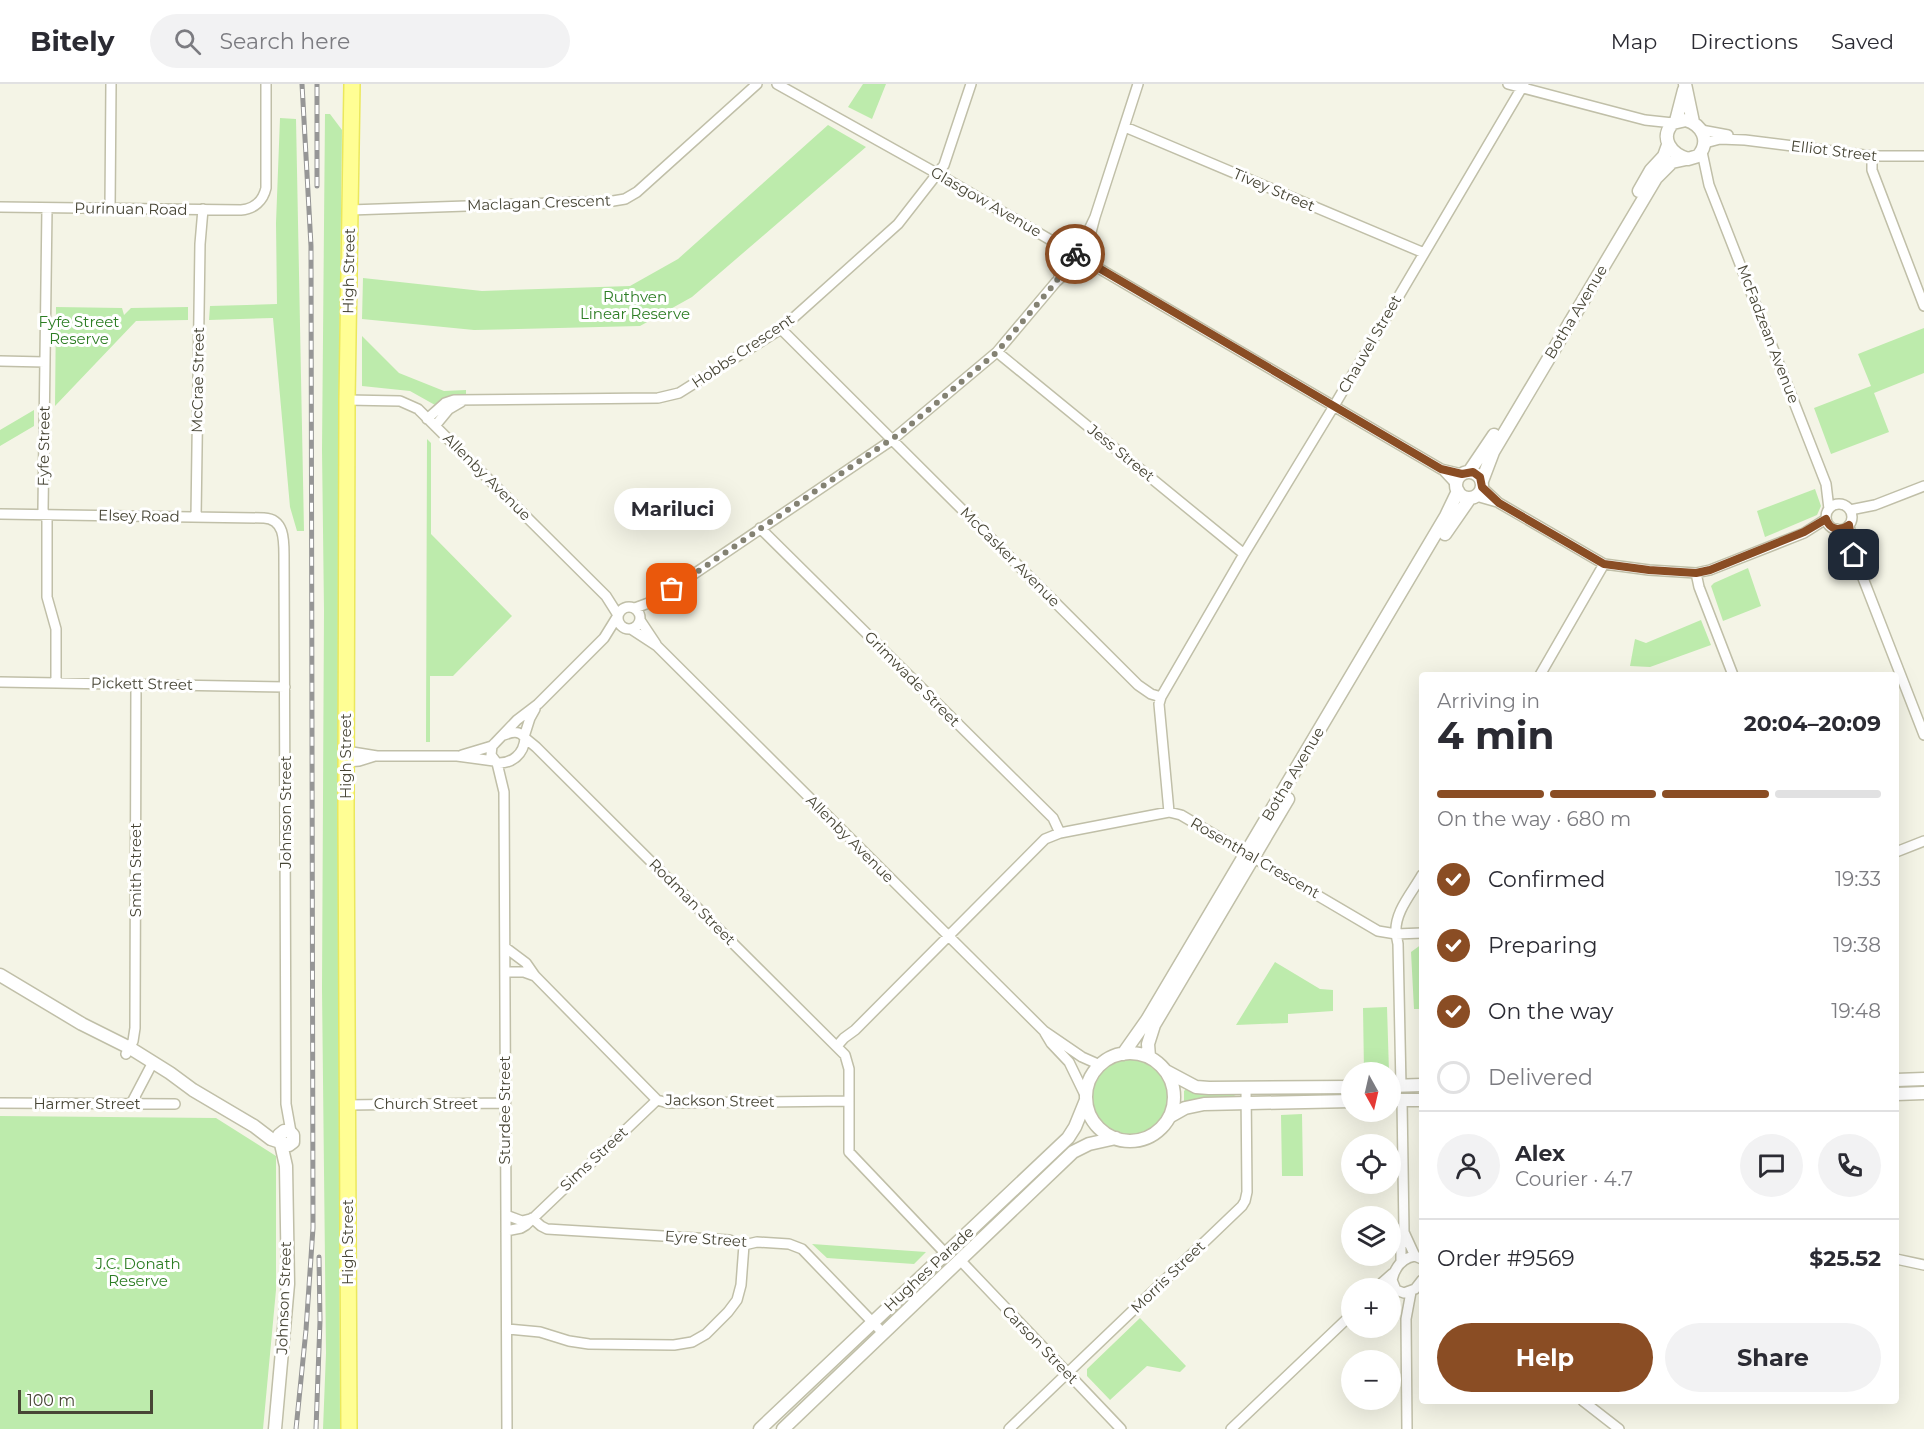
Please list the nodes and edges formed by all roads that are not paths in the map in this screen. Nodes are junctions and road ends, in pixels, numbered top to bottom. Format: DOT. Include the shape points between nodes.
graph roads {
  1 [pos="111,84"];
  2 [pos="266,84"];
  3 [pos="352,84"];
  4 [pos="757,84"];
  5 [pos="777,84"];
  6 [pos="971,84"];
  7 [pos="1138,84"];
  8 [pos="1508,84"];
  9 [pos="1523,86"];
  10 [pos="1685,86"];
  11 [pos="1697,126"];
  12 [pos="1125,127"];
  13 [pos="1671,130"];
  14 [pos="1745,140"];
  15 [pos="1704,148"];
  16 [pos="1872,156"];
  17 [pos="1924,156"];
  18 [pos="1687,159"];
  19 [pos="938,174"];
  20 [pos="1709,185"];
  21 [pos="0,207"];
  22 [pos="47,208"];
  23 [pos="110,208"];
  24 [pos="200,209"];
  25 [pos="350,210"];
  26 [pos="1095,217"];
  27 [pos="1622,227"];
  28 [pos="1072,253"];
  29 [pos="1424,253"];
  30 [pos="1082,259"];
  31 [pos="1056,282"];
  32 [pos="1924,306"];
  33 [pos="781,329"];
  34 [pos="997,352"];
  35 [pos="0,361"];
  36 [pos="45,362"];
  37 [pos="1527,386"];
  38 [pos="347,400"];
  39 [pos="1334,406"];
  40 [pos="431,422"];
  41 [pos="892,440"];
  42 [pos="1461,480"];
  43 [pos="1826,484"];
  44 [pos="1924,486"];
  45 [pos="1477,491"];
  46 [pos="0,514"];
  47 [pos="45,515"];
  48 [pos="1848,515"];
  49 [pos="196,517"];
  50 [pos="1831,521"];
  51 [pos="277,522"];
  52 [pos="760,528"];
  53 [pos="1244,554"];
  54 [pos="1854,555"];
  55 [pos="1604,564"];
  56 [pos="1696,573"];
  57 [pos="606,596"];
  58 [pos="654,601"];
  59 [pos="630,607"];
  60 [pos="617,616"];
  61 [pos="640,618"];
  62 [pos="1390,618"];
  63 [pos="627,628"];
  64 [pos="604,638"];
  65 [pos="657,646"];
  66 [pos="1542,672"];
  67 [pos="1732,672"];
  68 [pos="0,682"];
  69 [pos="56,683"];
  70 [pos="136,684"];
  71 [pos="285,687"];
  72 [pos="1161,697"];
  73 [pos="537,704"];
  74 [pos="504,735"];
  75 [pos="1924,735"];
  76 [pos="525,738"];
  77 [pos="492,746"];
  78 [pos="521,753"];
  79 [pos="346,756"];
  80 [pos="457,756"];
  81 [pos="548,759"];
  82 [pos="510,761"];
  83 [pos="495,762"];
  84 [pos="504,792"];
  85 [pos="1169,813"];
  86 [pos="1060,833"];
  87 [pos="1924,841"];
  88 [pos="1899,851"];
  89 [pos="1250,855"];
  90 [pos="1419,880"];
  91 [pos="1419,933"];
  92 [pos="1396,934"];
  93 [pos="949,937"];
  94 [pos="506,948"];
  95 [pos="1189,957"];
  96 [pos="506,972"];
  97 [pos="0,975"];
  98 [pos="535,976"];
  99 [pos="1044,1031"];
  100 [pos="838,1048"];
  101 [pos="128,1051"];
  102 [pos="1077,1054"];
  103 [pos="1123,1054"];
  104 [pos="1149,1057"];
  105 [pos="1069,1062"];
  106 [pos="1396,1062"];
  107 [pos="151,1065"];
  108 [pos="1100,1065"];
  109 [pos="1165,1070"];
  110 [pos="1924,1079"];
  111 [pos="1899,1080"];
  112 [pos="1419,1085"];
  113 [pos="1401,1086"];
  114 [pos="1341,1087"];
  115 [pos="1246,1088"];
  116 [pos="1924,1093"];
  117 [pos="1899,1094"];
  118 [pos="1086,1098"];
  119 [pos="657,1100"];
  120 [pos="1401,1100"];
  121 [pos="1419,1100"];
  122 [pos="849,1101"];
  123 [pos="1341,1101"];
  124 [pos="1246,1102"];
  125 [pos="0,1103"];
  126 [pos="504,1103"];
  127 [pos="131,1104"];
  128 [pos="175,1104"];
  129 [pos="347,1105"];
  130 [pos="1169,1117"];
  131 [pos="1397,1122"];
  132 [pos="285,1138"];
  133 [pos="1116,1138"];
  134 [pos="506,1215"];
  135 [pos="531,1219"];
  136 [pos="506,1231"];
  137 [pos="1404,1232"];
  138 [pos="1401,1242"];
  139 [pos="744,1245"];
  140 [pos="946,1254"];
  141 [pos="1419,1257"];
  142 [pos="1899,1259"];
  143 [pos="960,1260"];
  144 [pos="1401,1262"];
  145 [pos="1924,1265"];
  146 [pos="1398,1266"];
  147 [pos="1394,1273"];
  148 [pos="1388,1278"];
  149 [pos="1393,1278"];
  150 [pos="1418,1286"];
  151 [pos="1401,1292"];
  152 [pos="1401,1307"];
  153 [pos="1406,1319"];
  154 [pos="873,1322"];
  155 [pos="1341,1324"];
  156 [pos="507,1329"];
  157 [pos="883,1334"];
  158 [pos="1067,1373"];
  159 [pos="1587,1404"];
  160 [pos="275,1429"];
  161 [pos="349,1429"];
  162 [pos="507,1429"];
  163 [pos="760,1429"];
  164 [pos="783,1429"];
  165 [pos="1008,1429"];
  166 [pos="1121,1429"];
  167 [pos="1231,1429"];
  168 [pos="1407,1429"];
  169 [pos="1619,1429"];
  1 -- 23 [label="street"];
  2 -- 24 [label="street, Purinuan Road" via="266,188 259,202 245,210"];
  3 -- 25 [label="main road, High Street"];
  4 -- 25 [label="street, Maclagan Crescent" via="625,199"];
  5 -- 19 [label="street, Glasgow Avenue"];
  6 -- 19 [label="street, Hobbs Crescent" via="948,157"];
  7 -- 12 [label="street"];
  8 -- 9 [label="street"];
  9 -- 13 [label="street"];
  9 -- 29 [label="street, Chauvel Street"];
  10 -- 11 [label="street"];
  10 -- 13 [label="street"];
  11 -- 13 [label="street" via="1686,120"];
  11 -- 14 [label="street, Elliot Street"];
  11 -- 15 [label="street"];
  12 -- 26 [label="street"];
  12 -- 29 [label="street, Tivey Street"];
  13 -- 18 [label="street" via="1674,152"];
  13 -- 27 [label="street, Botha Avenue" via="1666,153 1651,170"];
  14 -- 15 [label="street, Elliot Street" via="1720,139"];
  14 -- 16 [label="street, Elliot Street"];
  15 -- 18 [label="street"];
  15 -- 20 [label="street, McFadzean Avenue"];
  16 -- 17 [label="street, Elliot Street"];
  16 -- 32 [label="street" via="1872,170"];
  18 -- 20 [label="street, McFadzean Avenue"];
  18 -- 27 [label="street, Botha Avenue" via="1663,169"];
  19 -- 28 [label="street, Glasgow Avenue"];
  19 -- 33 [label="street, Hobbs Crescent" via="898,224"];
  20 -- 43 [label="street, McFadzean Avenue"];
  21 -- 22 [label="street, Purinuan Road"];
  22 -- 23 [label="street, Purinuan Road"];
  22 -- 36 [label="street, Fyfe Street"];
  23 -- 24 [label="street, Purinuan Road"];
  24 -- 49 [label="street, McCrae Street"];
  25 -- 38 [label="main road, High Street"];
  26 -- 28 [label="street"];
  26 -- 30 [label="street"];
  27 -- 37 [label="street, Botha Avenue"];
  28 -- 30 [label="street, Glasgow Avenue"];
  28 -- 31 [label="street"];
  29 -- 39 [label="street, Chauvel Street"];
  30 -- 31 [label="street"];
  30 -- 39 [label="street, Glasgow Avenue"];
  31 -- 34 [label="street"];
  33 -- 40 [label="street, Hobbs Crescent" via="679,393 658,398 466,400"];
  33 -- 41 [label="street, McCasker Avenue"];
  34 -- 41 [label="street"];
  34 -- 53 [label="street, Jess Street"];
  35 -- 36 [label="street"];
  36 -- 47 [label="street, Fyfe Street"];
  37 -- 42 [label="street, Botha Avenue"];
  37 -- 45 [label="street, Botha Avenue"];
  38 -- 40 [label="street, Allenby Avenue" via="400,401 418,409"];
  38 -- 79 [label="main road, High Street"];
  39 -- 42 [label="street, Glasgow Avenue"];
  39 -- 53 [label="street, Chauvel Street"];
  40 -- 57 [label="street, Allenby Avenue"];
  41 -- 52 [label="street"];
  41 -- 72 [label="street, McCasker Avenue" via="1138,685"];
  42 -- 45 [label="street" via="1463,496"];
  42 -- 45 [label="street" via="1477,474"];
  42 -- 62 [label="street, Botha Avenue" via="1446,516"];
  43 -- 48 [label="street, McFadzean Avenue"];
  43 -- 50 [label="street, McFadzean Avenue"];
  44 -- 48 [label="street"];
  45 -- 55 [label="street"];
  45 -- 62 [label="street, Botha Avenue" via="1451,523"];
  46 -- 47 [label="street, Elsey Road"];
  47 -- 49 [label="street, Elsey Road"];
  47 -- 69 [label="street, Fyfe Street" via="47,597 56,629"];
  48 -- 50 [label="street" via="1842,529"];
  48 -- 50 [label="street" via="1836,505"];
  48 -- 54 [label="street, McFadzean Avenue"];
  49 -- 51 [label="street, Elsey Road" via="269,518"];
  50 -- 54 [label="street, McFadzean Avenue"];
  50 -- 56 [label="street"];
  51 -- 71 [label="street, Johnson Street" via="284,546"];
  52 -- 58 [label="street"];
  52 -- 86 [label="street, Grimwade Street" via="1053,818"];
  53 -- 72 [label="street, Chauvel Street"];
  54 -- 75 [label="street, McFadzean Avenue"];
  55 -- 56 [label="street"];
  55 -- 66 [label="street"];
  56 -- 67 [label="street"];
  57 -- 59 [label="street, Allenby Avenue"];
  57 -- 60 [label="street, Allenby Avenue"];
  58 -- 59 [label="street"];
  58 -- 61 [label="street"];
  59 -- 60 [label="street"];
  59 -- 61 [label="street" via="639,612"];
  60 -- 63 [label="street" via="618,623"];
  60 -- 64 [label="street"];
  61 -- 63 [label="street" via="638,625"];
  61 -- 65 [label="street, Allenby Avenue"];
  62 -- 89 [label="street, Botha Avenue"];
  63 -- 64 [label="street"];
  63 -- 65 [label="street, Allenby Avenue"];
  64 -- 73 [label="street"];
  65 -- 93 [label="street, Allenby Avenue"];
  68 -- 69 [label="street, Pickett Street"];
  69 -- 70 [label="street, Pickett Street"];
  70 -- 71 [label="street, Pickett Street"];
  70 -- 101 [label="street, Smith Street" via="135,1029"];
  71 -- 132 [label="street, Johnson Street"];
  72 -- 85 [label="street"];
  73 -- 74 [label="street"];
  73 -- 76 [label="street"];
  74 -- 76 [label="street" via="513,732"];
  74 -- 77 [label="street"];
  76 -- 78 [label="street"];
  76 -- 81 [label="street, Rodman Street"];
  77 -- 80 [label="street"];
  77 -- 83 [label="street"];
  78 -- 81 [label="street"];
  78 -- 82 [label="street"];
  79 -- 80 [label="street"];
  79 -- 129 [label="main road, High Street"];
  80 -- 83 [label="street"];
  81 -- 100 [label="street, Rodman Street"];
  82 -- 83 [label="street"];
  82 -- 84 [label="street, Sturdee Street"];
  83 -- 84 [label="street, Sturdee Street"];
  84 -- 94 [label="street, Sturdee Street"];
  85 -- 86 [label="street"];
  85 -- 89 [label="street, Rosenthal Crescent" via="1181,815"];
  86 -- 93 [label="street" via="1045,839"];
  87 -- 88 [label="street"];
  89 -- 92 [label="street, Rosenthal Crescent" via="1378,931"];
  89 -- 95 [label="street, Botha Avenue"];
  90 -- 92 [label="street" via="1398,915"];
  91 -- 92 [label="street, Rosenthal Crescent"];
  92 -- 106 [label="street"];
  93 -- 99 [label="street, Allenby Avenue"];
  93 -- 100 [label="street"];
  94 -- 96 [label="street, Sturdee Street"];
  94 -- 98 [label="street, Jackson Street" via="526,963"];
  95 -- 103 [label="street, Botha Avenue"];
  95 -- 104 [label="street, Botha Avenue" via="1154,1025"];
  96 -- 98 [label="street"];
  96 -- 126 [label="street, Sturdee Street"];
  97 -- 101 [label="street" via="106,1042"];
  98 -- 119 [label="street, Jackson Street"];
  99 -- 102 [label="street, Allenby Avenue"];
  99 -- 105 [label="street, Allenby Avenue"];
  100 -- 122 [label="street" via="848,1064"];
  101 -- 107 [label="street"];
  102 -- 105 [label="street"];
  102 -- 108 [label="street, Allenby Avenue"];
  103 -- 104 [label="street"];
  103 -- 108 [label="street"];
  104 -- 109 [label="street"];
  105 -- 118 [label="street, Allenby Avenue"];
  107 -- 127 [label="street"];
  107 -- 132 [label="street" via="167,1079 193,1090 271,1139"];
  108 -- 118 [label="street" via="1088,1085"];
  109 -- 115 [label="street" via="1196,1087"];
  109 -- 130 [label="street" via="1174,1093"];
  110 -- 111 [label="street"];
  112 -- 113 [label="street"];
  114 -- 115 [label="street"];
  115 -- 124 [label="street, Morris Street"];
  116 -- 117 [label="street"];
  118 -- 133 [label="street" via="1095,1124"];
  118 -- 140 [label="street, Hughes Parade" via="1068,1138"];
  119 -- 122 [label="street, Jackson Street"];
  119 -- 135 [label="street, Sims Street"];
  120 -- 121 [label="street"];
  122 -- 140 [label="street" via="849,1152"];
  123 -- 124 [label="street"];
  124 -- 130 [label="street" via="1198,1105"];
  124 -- 158 [label="street, Morris Street" via="1245,1202"];
  125 -- 127 [label="street, Harmer Street"];
  126 -- 129 [label="street, Church Street"];
  126 -- 134 [label="street, Sturdee Street"];
  127 -- 128 [label="street, Harmer Street"];
  129 -- 161 [label="main road, High Street"];
  130 -- 133 [label="street" via="1147,1138"];
  131 -- 137 [label="street"];
  132 -- 160 [label="street, Johnson Street" via="288,1284"];
  133 -- 143 [label="street, Hughes Parade" via="1073,1152"];
  134 -- 135 [label="street" via="522,1221"];
  134 -- 136 [label="street, Sturdee Street"];
  135 -- 136 [label="street, Sims Street" via="521,1228"];
  135 -- 139 [label="street, Eyre Street" via="547,1229 729,1240"];
  136 -- 156 [label="street, Sturdee Street"];
  137 -- 138 [label="street"];
  137 -- 141 [label="street"];
  139 -- 154 [label="street, Eyre Street" via="757,1242 798,1247"];
  139 -- 156 [label="street" via="737,1300 706,1334 692,1342 589,1344"];
  140 -- 143 [label="street"];
  140 -- 154 [label="street, Hughes Parade"];
  141 -- 144 [label="street"];
  142 -- 145 [label="street"];
  143 -- 157 [label="street, Hughes Parade"];
  143 -- 158 [label="street, Carson Street"];
  146 -- 147 [label="street"];
  147 -- 148 [label="street"];
  147 -- 149 [label="street"];
  150 -- 151 [label="street"];
  150 -- 153 [label="street"];
  152 -- 153 [label="street"];
  153 -- 168 [label="street"];
  154 -- 157 [label="street, Eyre Street"];
  154 -- 163 [label="street, Hughes Parade"];
  155 -- 167 [label="street"];
  156 -- 162 [label="street, Sturdee Street"];
  157 -- 164 [label="street, Hughes Parade"];
  158 -- 165 [label="street, Morris Street"];
  158 -- 166 [label="street, Carson Street"];
  159 -- 169 [label="street"];
}
